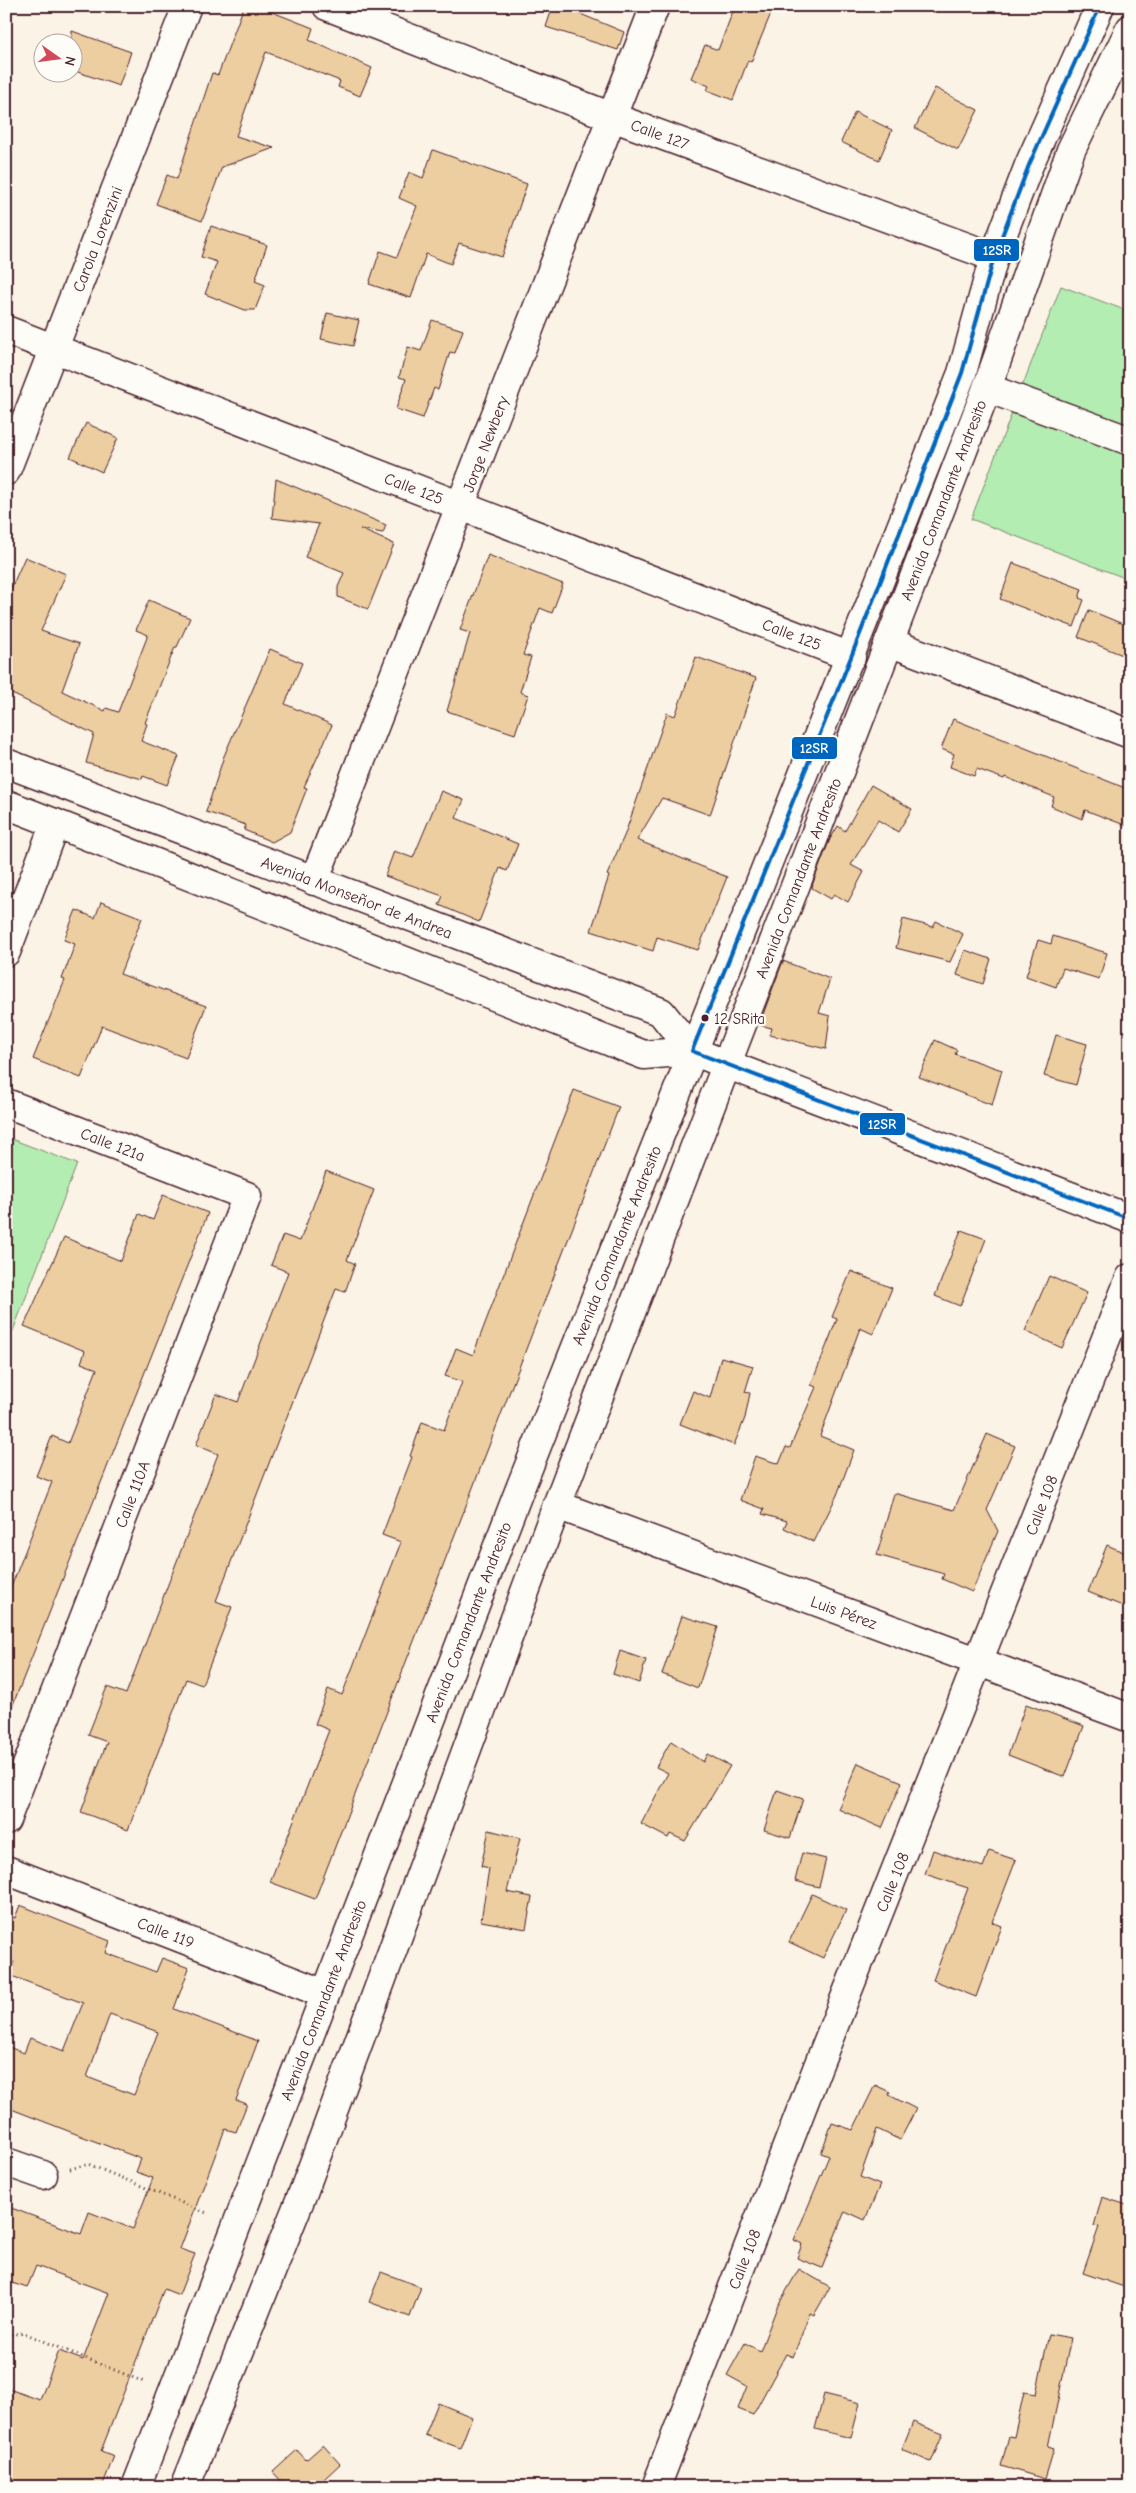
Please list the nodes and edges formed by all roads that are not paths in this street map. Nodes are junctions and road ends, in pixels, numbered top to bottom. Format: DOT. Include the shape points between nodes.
graph roads {
  1 [pos="187,6"];
  2 [pos="327,6"];
  3 [pos="655,6"];
  4 [pos="1100,6"];
  5 [pos="1130,29"];
  6 [pos="612,116"];
  7 [pos="994,257"];
  8 [pos="6,330"];
  9 [pos="54,348"];
  10 [pos="987,388"];
  11 [pos="1130,440"];
  12 [pos="6,471"];
  13 [pos="461,506"];
  14 [pos="889,642"];
  15 [pos="851,657"];
  16 [pos="1130,734"];
  17 [pos="6,764"];
  18 [pos="6,804"];
  19 [pos="55,823"];
  20 [pos="314,881"];
  21 [pos="6,952"];
  22 [pos="692,1051"];
  23 [pos="726,1065"];
  24 [pos="6,1103"];
  25 [pos="219,1186"];
  26 [pos="1130,1219"];
  27 [pos="1130,1278"];
  28 [pos="558,1505"];
  29 [pos="979,1662"];
  30 [pos="1130,1718"];
  31 [pos="6,1820"];
  32 [pos="6,1870"];
  33 [pos="326,1994"];
  34 [pos="6,2162"];
  35 [pos="43,2176"];
  36 [pos="136,2487"];
  37 [pos="184,2487"];
  38 [pos="656,2487"];
  1 -- 9 [label="main road, Carola Lorenzini"];
  2 -- 6 [label="main road, Calle 127"];
  3 -- 6 [label="main road, Jorge Newbery"];
  4 -- 7 [label="main road, Avenida Comandante Andresito" via="1029,165"];
  5 -- 10 [label="main road, Avenida Comandante Andresito" via="1071,150"];
  6 -- 7 [label="main road, Calle 127"];
  6 -- 13 [label="main road, Jorge Newbery"];
  7 -- 15 [label="main road, Avenida Comandante Andresito" via="962,373"];
  8 -- 9 [label="main road, Calle 125"];
  9 -- 12 [label="main road, Carola Lorenzini"];
  9 -- 13 [label="main road, Calle 125"];
  10 -- 11 [label="main road"];
  10 -- 14 [label="main road, Avenida Comandante Andresito"];
  13 -- 15 [label="main road, Calle 125"];
  13 -- 20 [label="main road, Jorge Newbery"];
  14 -- 16 [label="main road"];
  14 -- 23 [label="main road, Avenida Comandante Andresito"];
  15 -- 22 [label="main road, Avenida Comandante Andresito"];
  17 -- 20 [label="main road, Avenida Monseñor de Andrea"];
  18 -- 19 [label="main road, Avenida Monseñor de Andrea"];
  19 -- 21 [label="main road"];
  19 -- 22 [label="main road, Avenida Monseñor de Andrea" via="644,1055"];
  20 -- 22 [label="main road, Avenida Monseñor de Andrea" via="661,1012"];
  22 -- 23 [label="main road, Avenida Monseñor de Andrea"];
  22 -- 33 [label="main road, Avenida Comandante Andresito" via="515,1500"];
  23 -- 26 [label="main road, Avenida Monseñor de Andrea"];
  23 -- 28 [label="main road, Avenida Comandante Andresito"];
  24 -- 25 [label="main road, Calle 121a"];
  25 -- 31 [label="main road, Calle 110A" via="247,1196"];
  27 -- 29 [label="main road, Calle 108"];
  28 -- 29 [label="main road, Luis Pérez"];
  28 -- 37 [label="main road, Avenida Comandante Andresito" via="304,2190"];
  29 -- 30 [label="main road, Luis Pérez"];
  29 -- 38 [label="main road, Calle 108" via="818,2066"];
  32 -- 33 [label="main road, Calle 119"];
  33 -- 36 [label="main road, Avenida Comandante Andresito"];
  34 -- 35 [label="main road"];
}
